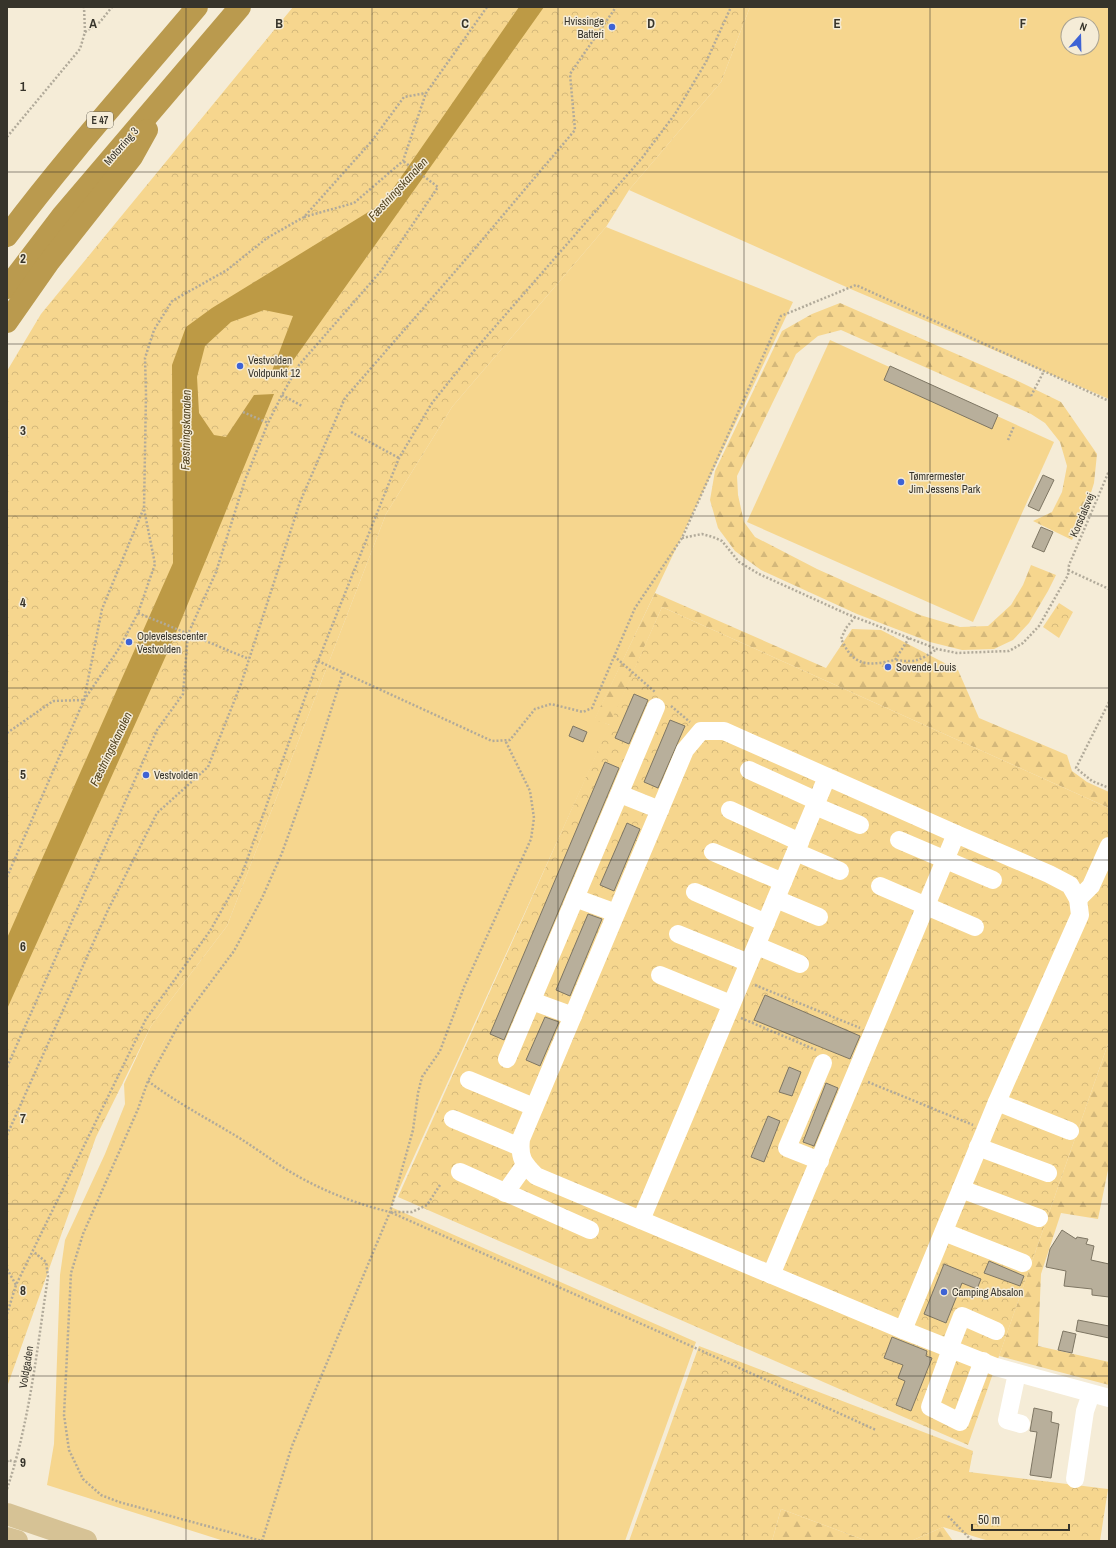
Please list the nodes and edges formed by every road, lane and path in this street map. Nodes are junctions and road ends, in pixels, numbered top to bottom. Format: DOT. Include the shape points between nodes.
graph roads {
  1 [pos="84,7"];
  2 [pos="112,7"];
  3 [pos="197,7"];
  4 [pos="240,7"];
  5 [pos="487,7"];
  6 [pos="616,7"];
  7 [pos="731,7"];
  8 [pos="85,32"];
  9 [pos="171,89"];
  10 [pos="426,93"];
  11 [pos="7,137"];
  12 [pos="403,161"];
  13 [pos="304,217"];
  14 [pos="7,236"];
  15 [pos="7,288"];
  16 [pos="7,322"];
  17 [pos="1044,371"];
  18 [pos="282,395"];
  19 [pos="1031,396"];
  20 [pos="1109,401"];
  21 [pos="302,406"];
  22 [pos="243,412"];
  23 [pos="268,423"];
  24 [pos="1014,426"];
  25 [pos="351,432"];
  26 [pos="1008,440"];
  27 [pos="399,458"];
  28 [pos="1109,471"];
  29 [pos="144,509"];
  30 [pos="682,538"];
  31 [pos="1068,570"];
  32 [pos="1109,589"];
  33 [pos="138,613"];
  34 [pos="854,617"];
  35 [pos="188,634"];
  36 [pos="909,638"];
  37 [pos="937,649"];
  38 [pos="249,659"];
  39 [pos="895,660"];
  40 [pos="318,661"];
  41 [pos="343,673"];
  42 [pos="84,700"];
  43 [pos="1109,702"];
  44 [pos="656,707"];
  45 [pos="7,732"];
  46 [pos="505,740"];
  47 [pos="749,770"];
  48 [pos="827,777"];
  49 [pos="1109,788"];
  50 [pos="620,794"];
  51 [pos="816,804"];
  52 [pos="660,810"];
  53 [pos="730,810"];
  54 [pos="860,825"];
  55 [pos="956,834"];
  56 [pos="899,840"];
  57 [pos="1109,846"];
  58 [pos="798,847"];
  59 [pos="713,852"];
  60 [pos="946,860"];
  61 [pos="840,871"];
  62 [pos="7,878"];
  63 [pos="993,880"];
  64 [pos="783,882"];
  65 [pos="880,886"];
  66 [pos="695,892"];
  67 [pos="575,898"];
  68 [pos="776,899"];
  69 [pos="1078,899"];
  70 [pos="926,906"];
  71 [pos="616,913"];
  72 [pos="819,916"];
  73 [pos="766,923"];
  74 [pos="975,927"];
  75 [pos="678,934"];
  76 [pos="757,946"];
  77 [pos="800,964"];
  78 [pos="746,971"];
  79 [pos="660,975"];
  80 [pos="532,1001"];
  81 [pos="730,1009"];
  82 [pos="572,1016"];
  83 [pos="873,1034"];
  84 [pos="507,1058"];
  85 [pos="822,1058"];
  86 [pos="7,1067"];
  87 [pos="855,1077"];
  88 [pos="469,1080"];
  89 [pos="148,1081"];
  90 [pos="997,1102"];
  91 [pos="534,1107"];
  92 [pos="453,1120"];
  93 [pos="986,1130"];
  94 [pos="1070,1131"];
  95 [pos="7,1135"];
  96 [pos="520,1147"];
  97 [pos="978,1147"];
  98 [pos="820,1161"];
  99 [pos="525,1165"];
  100 [pos="460,1172"];
  101 [pos="1048,1173"];
  102 [pos="440,1185"];
  103 [pos="961,1189"];
  104 [pos="505,1192"];
  105 [pos="390,1212"];
  106 [pos="1039,1218"];
  107 [pos="641,1220"];
  108 [pos="590,1230"];
  109 [pos="944,1232"];
  110 [pos="34,1252"];
  111 [pos="1023,1263"];
  112 [pos="7,1269"];
  113 [pos="771,1275"];
  114 [pos="16,1285"];
  115 [pos="7,1314"];
  116 [pos="903,1330"];
  117 [pos="996,1331"];
  118 [pos="950,1349"];
  119 [pos="983,1361"];
  120 [pos="1017,1373"];
  121 [pos="1091,1394"];
  122 [pos="1109,1398"];
  123 [pos="1021,1424"];
  124 [pos="876,1430"];
  125 [pos="7,1462"];
  126 [pos="16,1462"];
  127 [pos="1075,1479"];
  128 [pos="7,1489"];
  129 [pos="7,1514"];
  130 [pos="948,1516"];
  131 [pos="7,1538"];
  132 [pos="17,1541"];
  133 [pos="86,1541"];
  134 [pos="263,1541"];
  135 [pos="972,1541"];
  1 -- 8 [label="path"];
  2 -- 8 [label="path" via="100,22"];
  3 -- 14 [label="highway, E 47" via="83,140"];
  4 -- 9 [label="highway, Motorring 3"];
  5 -- 10 [label="path"];
  6 -- 38 [label="path" via="570,74 574,130 345,398 300,502"];
  7 -- 27 [label="path" via="706,62 675,114 642,158 473,352 432,403"];
  8 -- 11 [label="path" via="80,49"];
  9 -- 15 [label="highway, Motorring 3" via="62,216"];
  9 -- 16 [label="highway" via="132,157 49,262"];
  10 -- 12 [label="path"];
  10 -- 13 [label="path" via="404,97 371,142"];
  12 -- 13 [label="path" via="354,203"];
  12 -- 18 [label="path" via="438,187 381,271 299,365"];
  13 -- 29 [label="path" via="267,238 227,270 172,301 154,330 145,358"];
  17 -- 19 [label="path"];
  17 -- 20 [label="path"];
  17 -- 30 [label="path" via="856,285 781,316"];
  18 -- 21 [label="path"];
  18 -- 23 [label="path"];
  22 -- 23 [label="path"];
  23 -- 35 [label="path" via="245,480 216,572"];
  24 -- 26 [label="path"];
  25 -- 27 [label="path"];
  27 -- 40 [label="path"];
  28 -- 31 [label="path, Korsdalsvej"];
  29 -- 33 [label="path" via="155,564"];
  29 -- 42 [label="path" via="102,609"];
  30 -- 34 [label="path, Korsdalsvej" via="702,534 713,536 722,541 739,562 759,574"];
  30 -- 46 [label="path" via="635,608 592,708 583,712 551,704 535,709 510,740"];
  31 -- 32 [label="path"];
  31 -- 37 [label="path, Korsdalsvej" via="1068,575 1040,626 1023,643 1010,651 957,653"];
  33 -- 35 [label="path"];
  33 -- 42 [label="path" via="118,650"];
  34 -- 36 [label="path, Korsdalsvej"];
  34 -- 39 [label="path" via="841,639 851,655 871,664"];
  35 -- 38 [label="path"];
  35 -- 86 [label="path" via="183,694 157,730"];
  36 -- 37 [label="path, Korsdalsvej"];
  36 -- 39 [label="path"];
  37 -- 39 [label="path" via="920,660"];
  38 -- 95 [label="path" via="208,767 157,813 108,910"];
  40 -- 41 [label="path"];
  40 -- 110 [label="path" via="242,874 210,931 146,1019"];
  41 -- 46 [label="path" via="492,741"];
  41 -- 89 [label="path" via="282,853 262,898 234,951 178,1026"];
  42 -- 45 [label="path" via="53,701"];
  42 -- 62 [label="path"];
  43 -- 49 [label="path" via="1076,768 1092,781"];
  44 -- 50 [label="lane"];
  46 -- 105 [label="path" via="530,791 534,818 531,839 464,987 440,1051 422,1077 413,1130"];
  47 -- 51 [label="lane"];
  48 -- 51 [label="lane"];
  48 -- 52 [label="lane" via="724,731 701,731 685,750"];
  48 -- 55 [label="lane"];
  50 -- 52 [label="lane"];
  50 -- 67 [label="lane"];
  51 -- 54 [label="lane"];
  51 -- 58 [label="lane"];
  52 -- 71 [label="lane"];
  53 -- 58 [label="lane"];
  55 -- 60 [label="lane"];
  55 -- 69 [label="lane" via="1049,874 1070,886"];
  56 -- 60 [label="lane"];
  57 -- 69 [label="lane" via="1091,886"];
  58 -- 61 [label="lane"];
  58 -- 64 [label="lane"];
  59 -- 64 [label="lane"];
  60 -- 63 [label="lane"];
  60 -- 70 [label="lane"];
  64 -- 68 [label="lane"];
  65 -- 70 [label="lane"];
  66 -- 73 [label="lane"];
  67 -- 71 [label="lane"];
  67 -- 80 [label="lane"];
  68 -- 72 [label="lane"];
  68 -- 73 [label="lane"];
  69 -- 90 [label="lane" via="1080,915"];
  70 -- 74 [label="lane"];
  70 -- 83 [label="lane"];
  71 -- 82 [label="lane"];
  73 -- 76 [label="lane"];
  75 -- 78 [label="lane"];
  76 -- 77 [label="lane"];
  76 -- 78 [label="lane"];
  78 -- 81 [label="lane"];
  78 -- 83 [label="path"];
  79 -- 81 [label="lane"];
  80 -- 82 [label="lane"];
  80 -- 84 [label="lane"];
  81 -- 85 [label="path"];
  81 -- 107 [label="lane"];
  82 -- 91 [label="lane"];
  83 -- 87 [label="lane"];
  85 -- 98 [label="lane" via="785,1154"];
  87 -- 93 [label="path"];
  87 -- 98 [label="lane"];
  88 -- 91 [label="lane"];
  89 -- 105 [label="path" via="310,1182 368,1207"];
  89 -- 134 [label="path" via="83,1234 71,1273 64,1415 69,1450 83,1479 100,1495"];
  90 -- 93 [label="lane"];
  90 -- 94 [label="lane"];
  91 -- 96 [label="lane"];
  92 -- 96 [label="lane"];
  93 -- 97 [label="lane"];
  96 -- 99 [label="lane"];
  97 -- 101 [label="lane"];
  97 -- 103 [label="lane"];
  98 -- 113 [label="lane"];
  99 -- 104 [label="lane"];
  99 -- 107 [label="lane" via="536,1176"];
  100 -- 104 [label="lane"];
  102 -- 105 [label="path" via="427,1205 412,1212"];
  103 -- 106 [label="lane"];
  103 -- 109 [label="lane"];
  104 -- 108 [label="lane"];
  105 -- 124 [label="path"];
  105 -- 134 [label="path" via="292,1446"];
  107 -- 113 [label="lane"];
  109 -- 111 [label="lane"];
  109 -- 116 [label="lane"];
  110 -- 114 [label="path"];
  110 -- 126 [label="path, Voldgaden" via="46,1262 48,1277 24,1431"];
  112 -- 114 [label="path"];
  113 -- 116 [label="lane"];
  114 -- 115 [label="path"];
  116 -- 118 [label="lane"];
  117 -- 118 [label="lane" via="962,1316"];
  118 -- 119 [label="lane"];
  118 -- 119 [label="lane" via="930,1407 960,1422"];
  119 -- 120 [label="lane"];
  120 -- 121 [label="lane"];
  120 -- 123 [label="lane" via="1007,1420"];
  121 -- 122 [label="lane"];
  121 -- 127 [label="lane" via="1085,1411"];
  125 -- 126 [label="path"];
  126 -- 128 [label="path, Voldgaden"];
  129 -- 133 [label="main road"];
  130 -- 135 [label="path"];
  131 -- 132 [label="main road"];
}
